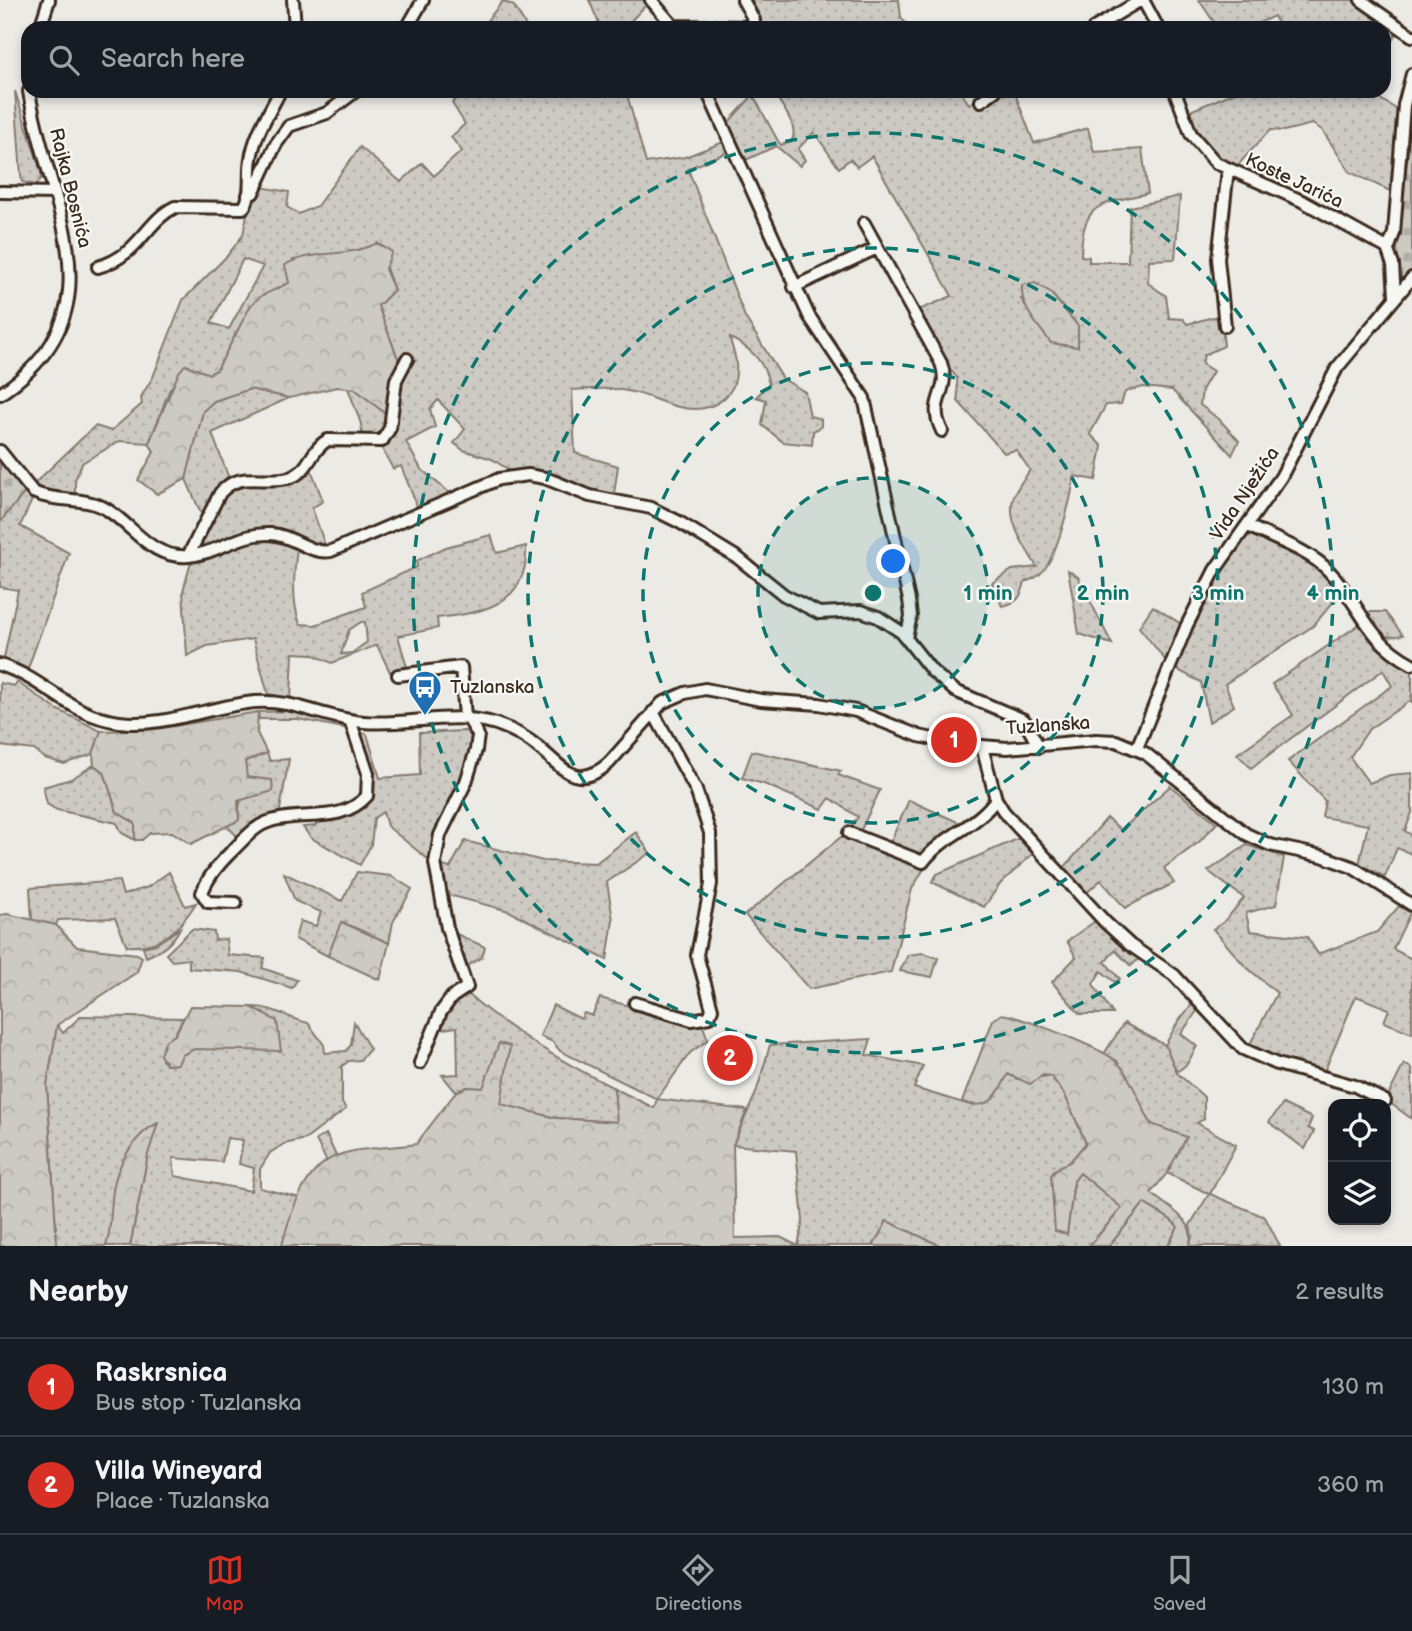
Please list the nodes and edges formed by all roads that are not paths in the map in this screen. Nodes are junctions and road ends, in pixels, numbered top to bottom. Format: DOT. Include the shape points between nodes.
graph roads {
  1 [pos="48,0"];
  2 [pos="293,0"];
  3 [pos="423,0"];
  4 [pos="650,0"];
  5 [pos="743,0"];
  6 [pos="1142,0"];
  7 [pos="1361,0"];
  8 [pos="42,21"];
  9 [pos="294,21"];
  10 [pos="411,21"];
  11 [pos="669,21"];
  12 [pos="754,21"];
  13 [pos="1106,21"];
  14 [pos="1154,21"];
  15 [pos="1391,21"];
  16 [pos="1391,21"];
  17 [pos="1412,36"];
  18 [pos="1412,74"];
  19 [pos="31,98"];
  20 [pos="276,98"];
  21 [pos="347,98"];
  22 [pos="710,98"];
  23 [pos="985,98"];
  24 [pos="1178,98"];
  25 [pos="981,101"];
  26 [pos="1228,169"];
  27 [pos="0,192"];
  28 [pos="55,193"];
  29 [pos="248,195"];
  30 [pos="864,223"];
  31 [pos="877,248"];
  32 [pos="1388,250"];
  33 [pos="97,267"];
  34 [pos="1412,278"];
  35 [pos="794,286"];
  36 [pos="1395,296"];
  37 [pos="1225,326"];
  38 [pos="408,359"];
  39 [pos="0,394"];
  40 [pos="942,431"];
  41 [pos="0,451"];
  42 [pos="1248,526"];
  43 [pos="188,556"];
  44 [pos="906,638"];
  45 [pos="1412,664"];
  46 [pos="0,665"];
  47 [pos="398,675"];
  48 [pos="653,712"];
  49 [pos="467,717"];
  50 [pos="350,720"];
  51 [pos="982,747"];
  52 [pos="1039,747"];
  53 [pos="1137,748"];
  54 [pos="996,799"];
  55 [pos="849,833"];
  56 [pos="236,903"];
  57 [pos="1412,905"];
  58 [pos="635,1003"];
  59 [pos="420,1063"];
  60 [pos="1381,1099"];
  1 -- 8 [label="street"];
  2 -- 9 [label="street"];
  3 -- 10 [label="street"];
  4 -- 11 [label="street"];
  5 -- 12 [label="street"];
  6 -- 13 [label="street"];
  6 -- 14 [label="street"];
  7 -- 16 [label="street"];
  15 -- 17 [label="street"];
  18 -- 32 [label="street" via="1404,105 1394,233"];
  19 -- 28 [label="street, Rajka Bosnića"];
  20 -- 29 [label="street" via="257,134"];
  21 -- 29 [label="street" via="327,113 289,126"];
  22 -- 35 [label="street"];
  23 -- 25 [label="street"];
  24 -- 26 [label="street, Koste Jarića" via="1191,135 1216,163"];
  26 -- 32 [label="street, Koste Jarića" via="1301,201"];
  26 -- 37 [label="street" via="1218,259"];
  27 -- 28 [label="street"];
  28 -- 39 [label="street, Rajka Bosnića" via="70,263 60,325 38,364"];
  29 -- 33 [label="street" via="243,208 171,209 126,254"];
  30 -- 31 [label="street"];
  31 -- 35 [label="street"];
  31 -- 40 [label="street" via="946,376 935,409"];
  32 -- 36 [label="street"];
  34 -- 36 [label="street, Vida Nježića"];
  35 -- 44 [label="street" via="866,406 909,600"];
  36 -- 42 [label="street, Vida Nježića" via="1337,368 1286,468"];
  38 -- 43 [label="street" via="396,380 390,428 382,441 328,440 307,467 289,478 243,478 227,485"];
  41 -- 43 [label="street" via="33,492 93,503 156,551"];
  42 -- 45 [label="street" via="1323,566 1376,639"];
  42 -- 53 [label="street, Vida Nježića" via="1215,570 1192,613"];
  43 -- 44 [label="street" via="246,536 267,534 285,536 315,551 331,551 484,485 528,475 590,496 651,508 738,558 800,605 819,613 870,614"];
  44 -- 52 [label="street" via="955,691 1024,720"];
  46 -- 50 [label="street, Tuzlanska" via="29,677 77,710 119,722 162,720 268,701"];
  47 -- 49 [label="street" via="461,667"];
  48 -- 49 [label="street, Tuzlanska" via="609,763 581,776 566,772 514,731"];
  48 -- 51 [label="street, Tuzlanska" via="676,696 705,690 761,701 827,705 856,711 919,736"];
  48 -- 58 [label="street" via="696,790 710,833 711,884 697,955 712,1009 709,1017 698,1021"];
  49 -- 50 [label="street, Tuzlanska"];
  49 -- 59 [label="street" via="478,735 477,750 440,835 435,863 447,928 467,987 441,1012"];
  50 -- 56 [label="street" via="368,773 367,796 344,812 281,818 252,831 207,880 202,893 208,902"];
  51 -- 52 [label="street, Tuzlanska"];
  51 -- 54 [label="street"];
  52 -- 53 [label="street, Tuzlanska" via="1096,740"];
  53 -- 57 [label="street, Tuzlanska" via="1246,834 1352,867"];
  54 -- 55 [label="street" via="982,816 923,862"];
  54 -- 60 [label="street" via="1105,922 1130,946 1174,975 1243,1049"];
}
